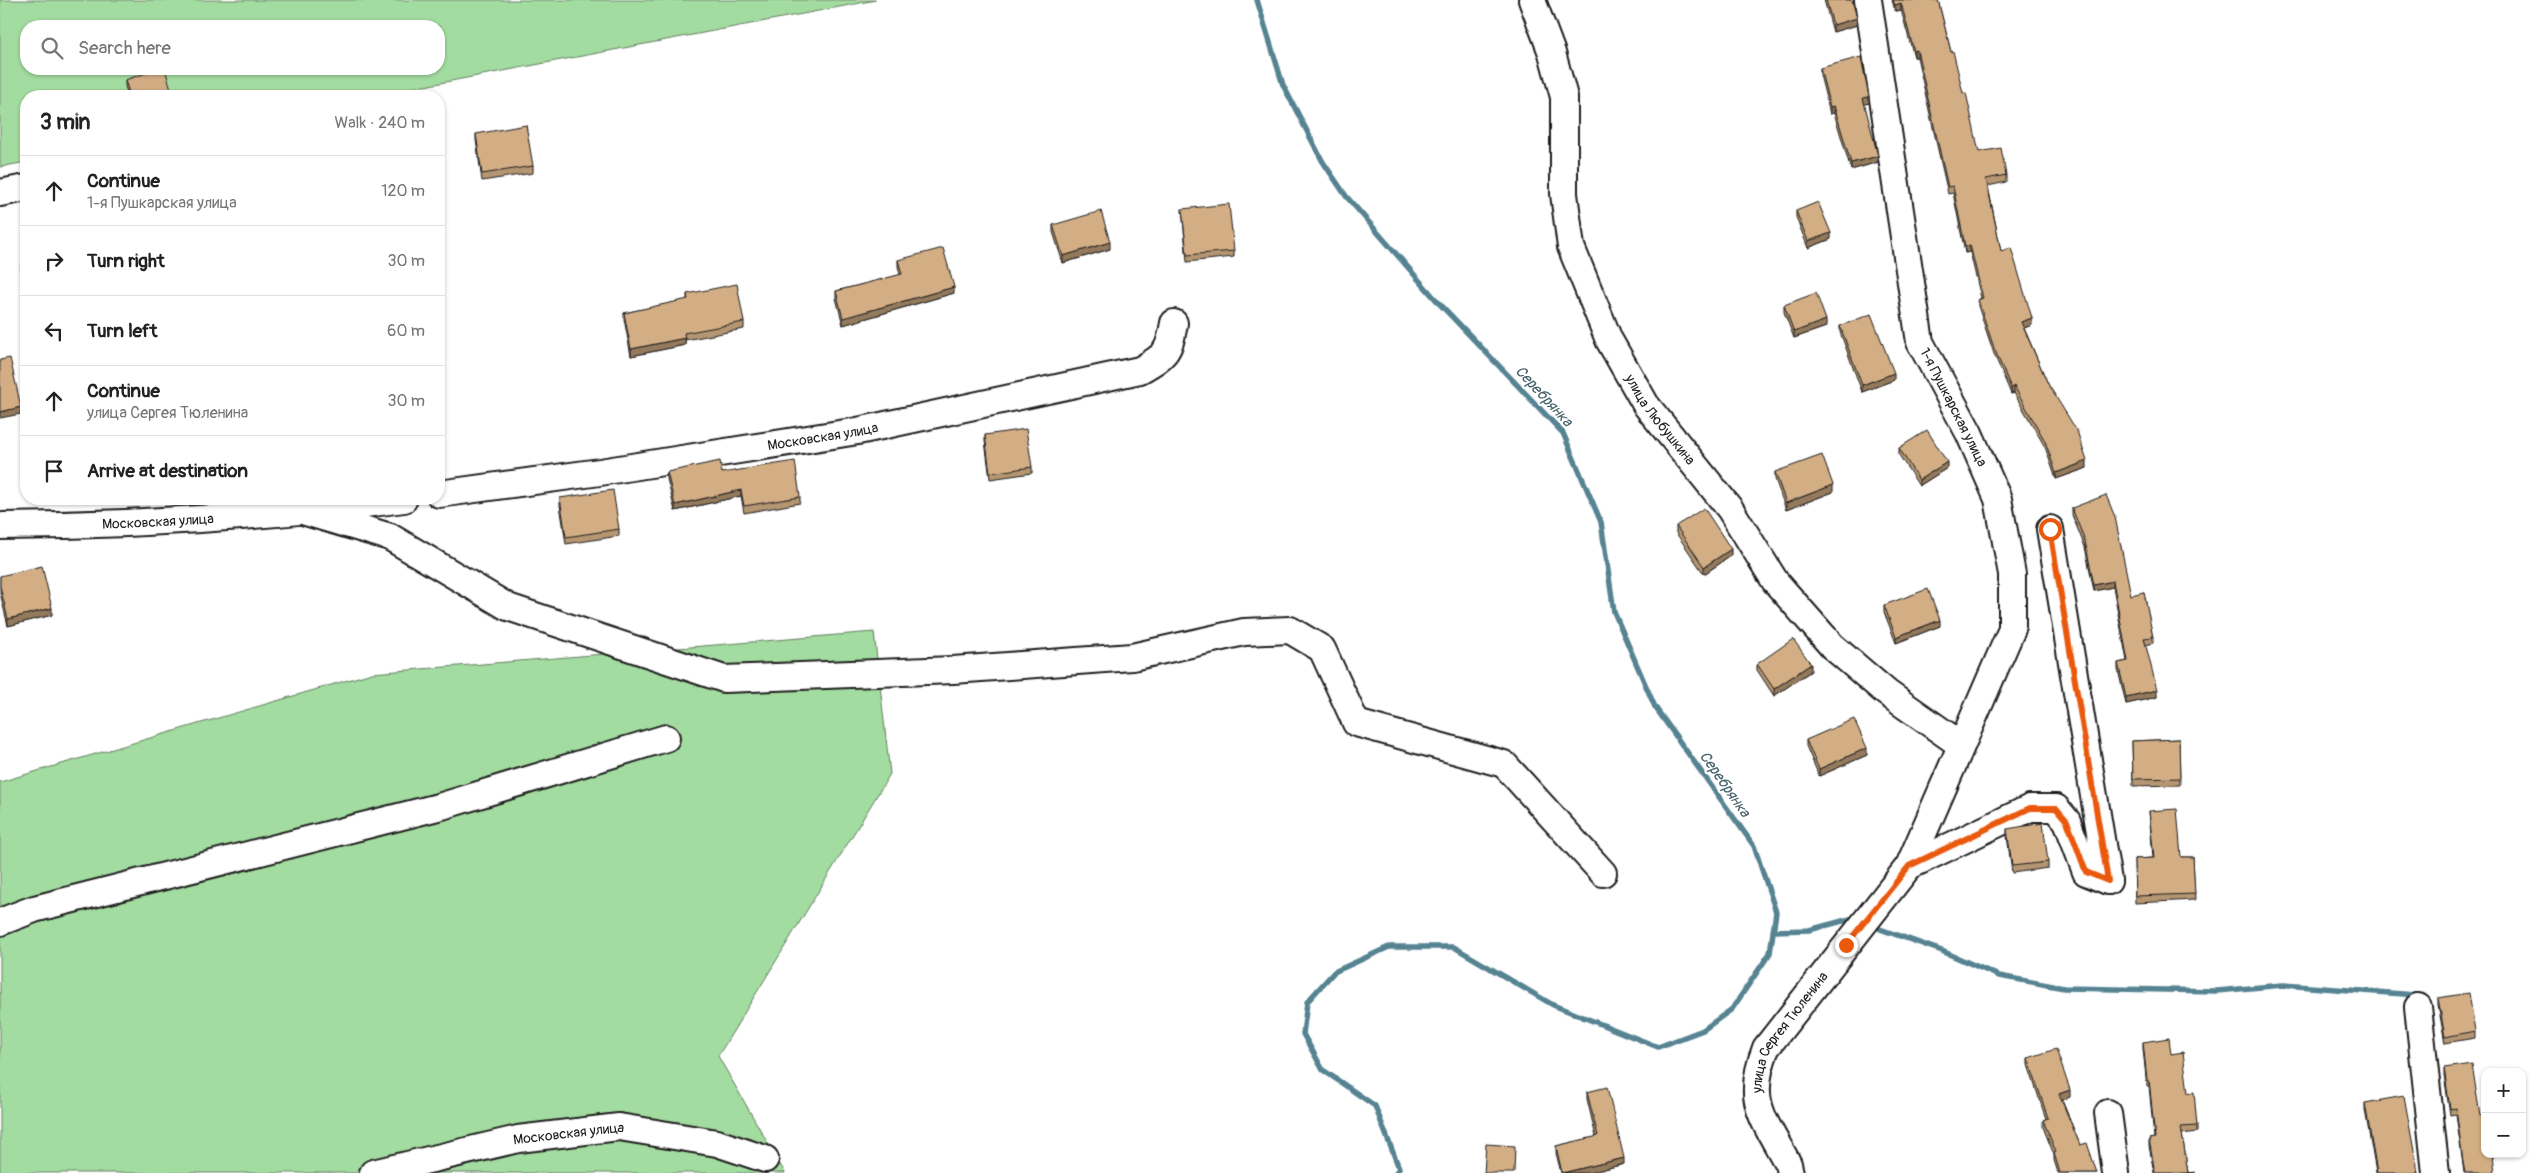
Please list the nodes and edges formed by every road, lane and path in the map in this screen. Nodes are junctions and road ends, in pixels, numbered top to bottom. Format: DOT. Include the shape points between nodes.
graph roads {
  1 [pos="1532,0"];
  2 [pos="1868,0"];
  3 [pos="20,189"];
  4 [pos="0,193"];
  5 [pos="1174,323"];
  6 [pos="445,493"];
  7 [pos="359,505"];
  8 [pos="306,512"];
  9 [pos="0,526"];
  10 [pos="2050,529"];
  11 [pos="666,738"];
  12 [pos="1961,744"];
  13 [pos="1909,866"];
  14 [pos="1604,873"];
  15 [pos="0,922"];
  16 [pos="2418,1007"];
  17 [pos="2108,1113"];
  18 [pos="765,1159"];
  19 [pos="373,1173"];
  20 [pos="1790,1173"];
  21 [pos="2116,1173"];
  22 [pos="2436,1173"];
  1 -- 12 [label="street, улица Любушкина" via="1564,97 1564,194 1571,247 1609,340 1646,405 1730,509 1775,581 1832,646 1887,693"];
  2 -- 12 [label="street, 1-я Пушкарская улица" via="1920,342 1969,433 1998,499 2012,574 2012,629"];
  3 -- 4 [label="street"];
  5 -- 6 [label="street, Московская улица" via="1164,356 1140,370 858,431"];
  7 -- 8 [label="street, Московская улица"];
  8 -- 9 [label="street, Московская улица" via="109,525"];
  8 -- 14 [label="street" via="390,537 508,607 724,679 953,670 1132,657 1244,632 1290,630 1322,649 1356,723 1504,764"];
  10 -- 13 [label="street" via="2108,881 2086,872 2067,821 2056,808 2030,808"];
  11 -- 15 [label="street" via="442,806 34,909"];
  12 -- 13 [label="street, улица Сергея Тюленина"];
  13 -- 20 [label="street, улица Сергея Тюленина" via="1766,1048 1756,1074 1756,1096 1759,1110"];
  16 -- 22 [label="street"];
  17 -- 21 [label="street"];
  18 -- 19 [label="street, Московская улица" via="717,1144 619,1127 518,1138"];
}
